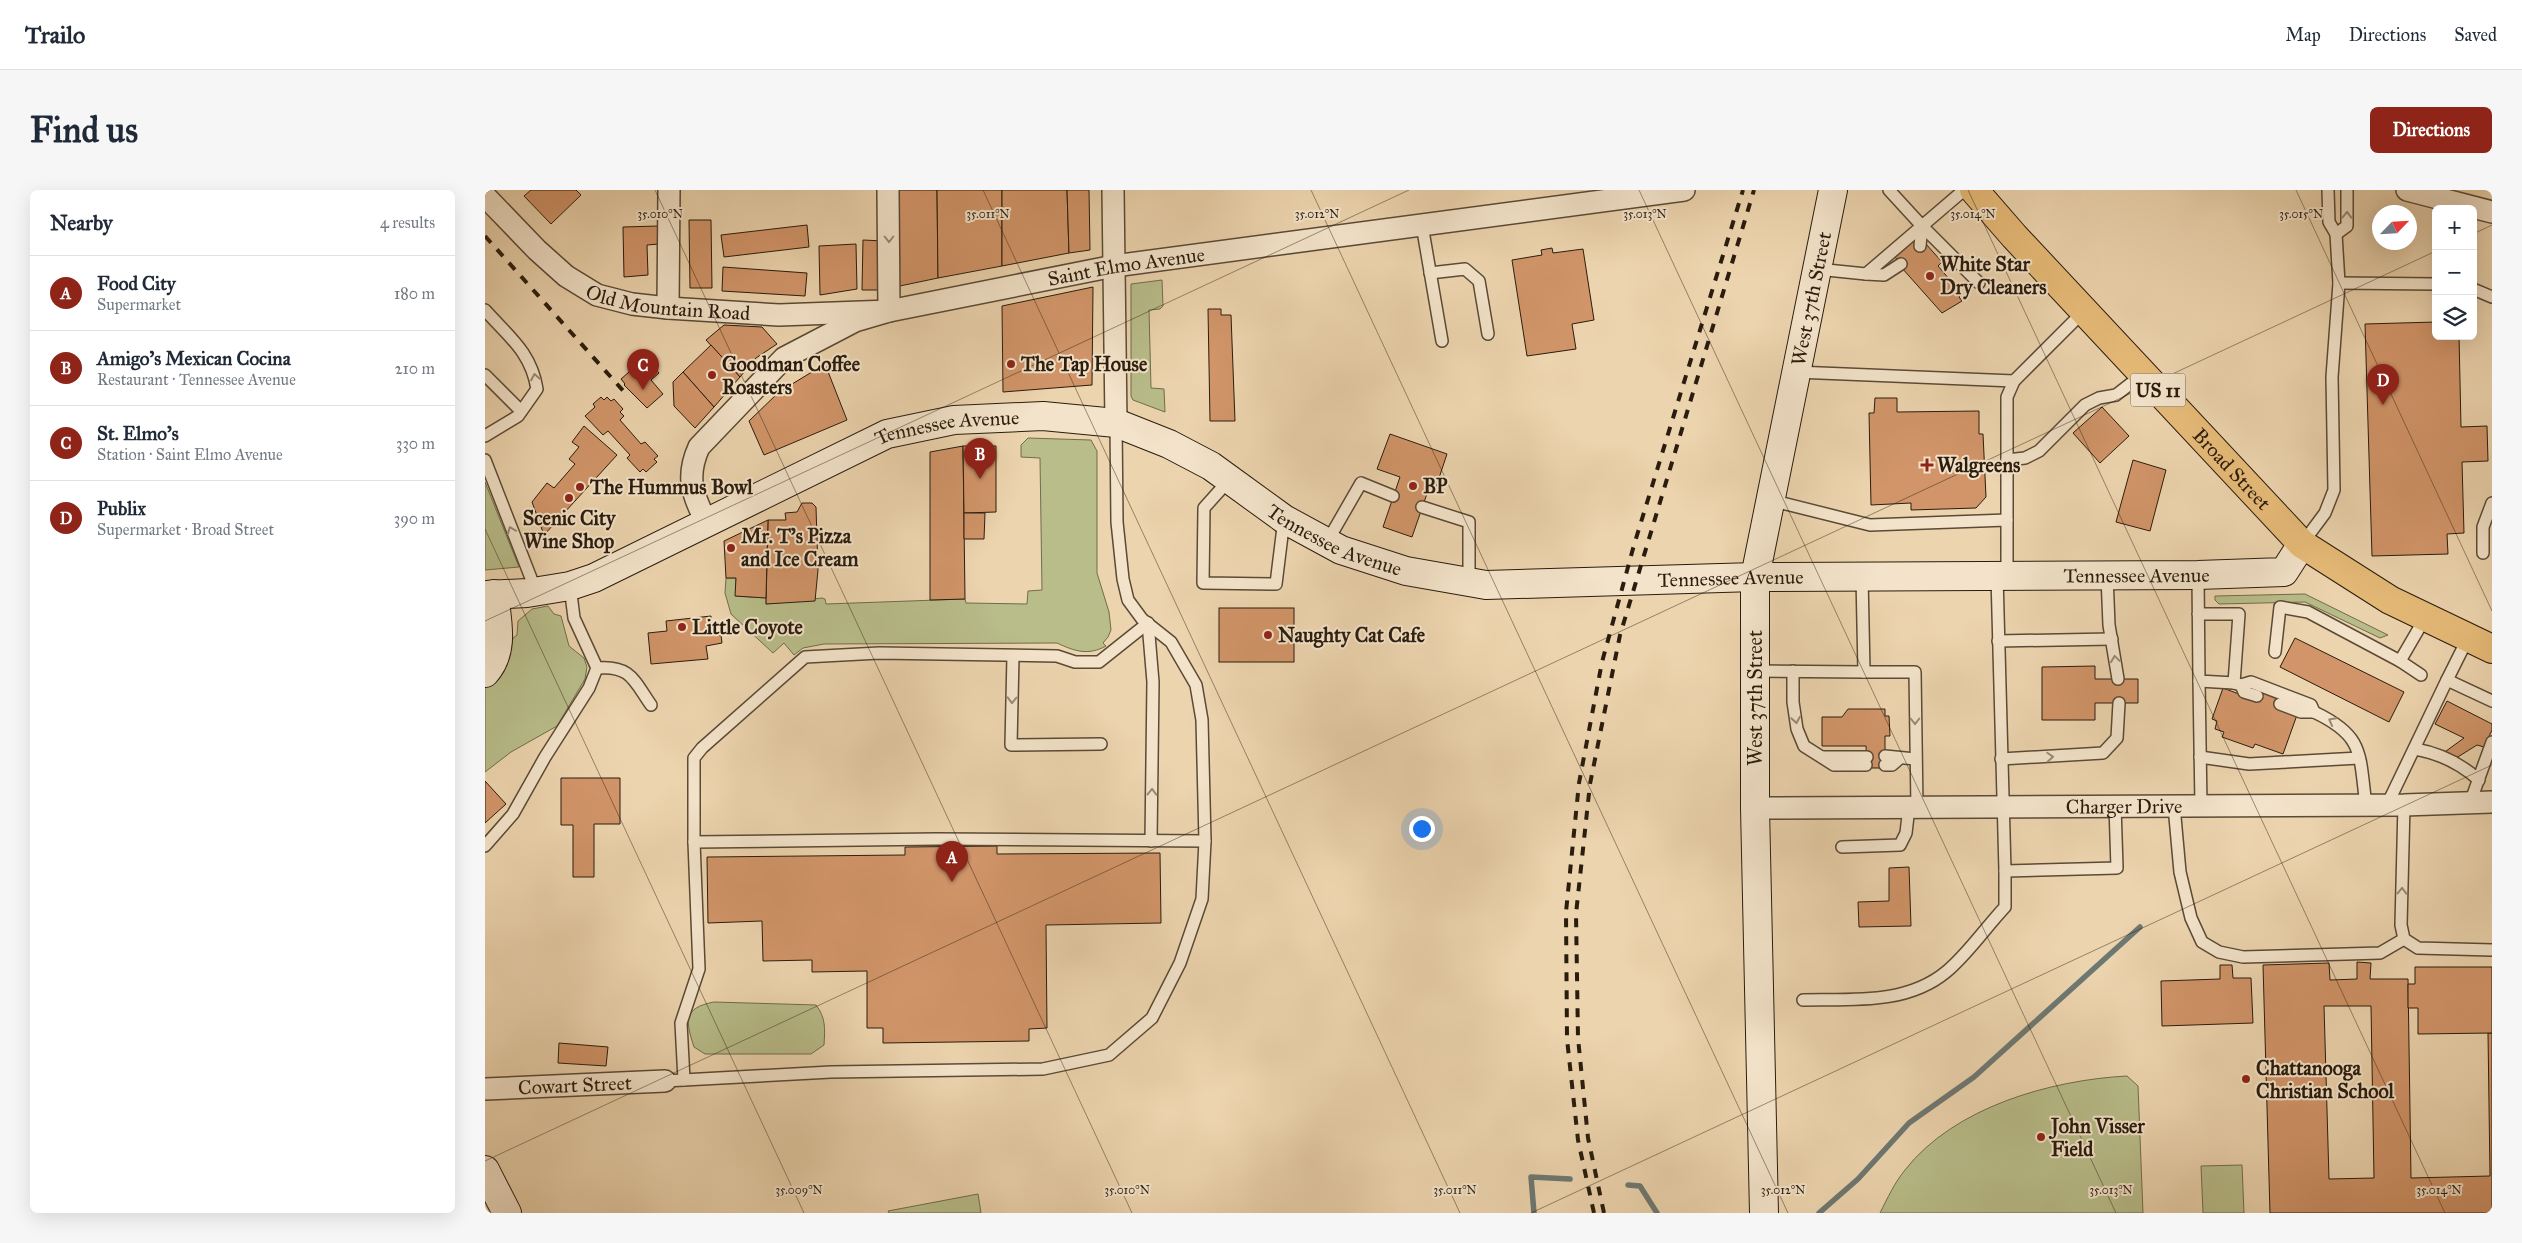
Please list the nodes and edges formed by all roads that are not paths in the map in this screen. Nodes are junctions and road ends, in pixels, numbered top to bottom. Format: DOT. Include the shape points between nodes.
graph roads {
  1 [pos="669,190"];
  2 [pos="889,190"];
  3 [pos="1113,190"];
  4 [pos="1684,190"];
  5 [pos="1833,190"];
  6 [pos="1889,190"];
  7 [pos="1965,190"];
  8 [pos="1974,190"];
  9 [pos="2329,190"];
  10 [pos="2347,190"];
  11 [pos="2407,190"];
  12 [pos="485,196"];
  13 [pos="2492,212"];
  14 [pos="1422,225"];
  15 [pos="1922,226"];
  16 [pos="2336,234"];
  17 [pos="1920,246"];
  18 [pos="1901,264"];
  19 [pos="1114,266"];
  20 [pos="1817,269"];
  21 [pos="1430,273"];
  22 [pos="1866,274"];
  23 [pos="1979,283"];
  24 [pos="2339,283"];
  25 [pos="2432,284"];
  26 [pos="2477,291"];
  27 [pos="2492,297"];
  28 [pos="668,308"];
  29 [pos="485,310"];
  30 [pos="889,311"];
  31 [pos="2084,311"];
  32 [pos="1489,334"];
  33 [pos="1442,342"];
  34 [pos="1796,372"];
  35 [pos="485,374"];
  36 [pos="2143,374"];
  37 [pos="2015,381"];
  38 [pos="521,411"];
  39 [pos="1116,423"];
  40 [pos="485,436"];
  41 [pos="485,460"];
  42 [pos="2007,460"];
  43 [pos="1230,480"];
  44 [pos="1393,496"];
  45 [pos="1770,500"];
  46 [pos="2492,503"];
  47 [pos="1422,507"];
  48 [pos="1284,518"];
  49 [pos="2007,520"];
  50 [pos="707,524"];
  51 [pos="1327,542"];
  52 [pos="2302,544"];
  53 [pos="2483,554"];
  54 [pos="2198,575"];
  55 [pos="2002,576"];
  56 [pos="2107,576"];
  57 [pos="1755,577"];
  58 [pos="1862,577"];
  59 [pos="1469,582"];
  60 [pos="570,586"];
  61 [pos="536,591"];
  62 [pos="490,594"];
  63 [pos="2198,614"];
  64 [pos="2425,618"];
  65 [pos="1147,623"];
  66 [pos="2468,638"];
  67 [pos="2112,639"];
  68 [pos="1998,641"];
  69 [pos="2492,650"];
  70 [pos="2275,652"];
  71 [pos="1013,656"];
  72 [pos="2399,661"];
  73 [pos="597,668"];
  74 [pos="1755,671"];
  75 [pos="1793,671"];
  76 [pos="1864,672"];
  77 [pos="485,673"];
  78 [pos="2421,675"];
  79 [pos="2118,679"];
  80 [pos="2199,680"];
  81 [pos="2447,680"];
  82 [pos="2237,684"];
  83 [pos="2257,696"];
  84 [pos="2492,702"];
  85 [pos="2119,703"];
  86 [pos="2279,704"];
  87 [pos="651,705"];
  88 [pos="2314,712"];
  89 [pos="2492,742"];
  90 [pos="1101,744"];
  91 [pos="2415,749"];
  92 [pos="2200,757"];
  93 [pos="2359,758"];
  94 [pos="1915,760"];
  95 [pos="2001,760"];
  96 [pos="1867,761"];
  97 [pos="1885,761"];
  98 [pos="2479,780"];
  99 [pos="2492,802"];
  100 [pos="2470,803"];
  101 [pos="2366,805"];
  102 [pos="2396,805"];
  103 [pos="2003,806"];
  104 [pos="2115,806"];
  105 [pos="2174,806"];
  106 [pos="2201,806"];
  107 [pos="1913,807"];
  108 [pos="1755,808"];
  109 [pos="1151,841"];
  110 [pos="1205,841"];
  111 [pos="694,842"];
  112 [pos="485,846"];
  113 [pos="1842,847"];
  114 [pos="2005,871"];
  115 [pos="2405,939"];
  116 [pos="2492,950"];
  117 [pos="1803,1000"];
  118 [pos="675,1081"];
  119 [pos="485,1089"];
  120 [pos="485,1170"];
  121 [pos="507,1213"];
  122 [pos="1764,1213"];
  1 -- 28 [label="street"];
  2 -- 30 [label="street, one-way"];
  3 -- 19 [label="street"];
  4 -- 14 [label="street, Saint Elmo Avenue"];
  5 -- 20 [label="main road, West 37th Street"];
  6 -- 15 [label="lane"];
  7 -- 15 [label="lane"];
  8 -- 31 [label="main road, Broad Street / US 11"];
  9 -- 16 [label="lane" via="2329,222"];
  16 -- 10 [label="lane, one-way" via="2347,226"];
  11 -- 13 [label="street"];
  12 -- 28 [label="street, Old Mountain Road" via="566,276 597,295 632,304"];
  14 -- 19 [label="street, Saint Elmo Avenue"];
  14 -- 21 [label="lane"];
  15 -- 17 [label="lane"];
  15 -- 22 [label="lane"];
  15 -- 23 [label="lane"];
  16 -- 24 [label="lane"];
  18 -- 22 [label="lane" via="1884,275"];
  19 -- 30 [label="street, Saint Elmo Avenue"];
  19 -- 39 [label="street"];
  20 -- 22 [label="lane"];
  20 -- 34 [label="main road, West 37th Street"];
  21 -- 32 [label="lane" via="1465,269 1479,281"];
  21 -- 33 [label="lane"];
  24 -- 25 [label="lane"];
  24 -- 52 [label="lane" via="2332,377 2334,490 2325,513"];
  26 -- 27 [label="lane"];
  28 -- 30 [label="street, Old Mountain Road" via="779,315"];
  38 -- 29 [label="lane, one-way" via="537,389 534,370 528,358"];
  30 -- 50 [label="street, Saint Elmo Avenue" via="855,322 784,358 699,447 691,477 693,494"];
  31 -- 36 [label="main road, Broad Street / US 11"];
  31 -- 37 [label="lane"];
  34 -- 37 [label="lane"];
  34 -- 45 [label="main road, West 37th Street"];
  35 -- 38 [label="lane"];
  36 -- 42 [label="lane" via="2116,395 2085,405 2039,451 2025,458"];
  36 -- 52 [label="main road, Broad Street / US 11"];
  37 -- 42 [label="lane" via="2007,397"];
  38 -- 40 [label="lane"];
  39 -- 43 [label="main road, Tennessee Avenue" via="1169,444"];
  39 -- 50 [label="main road, Tennessee Avenue" via="1043,416 964,419 893,433"];
  39 -- 65 [label="lane" via="1117,522 1123,579 1128,600"];
  61 -- 41 [label="lane, one-way"];
  42 -- 49 [label="lane"];
  43 -- 48 [label="main road, Tennessee Avenue"];
  43 -- 48 [label="lane" via="1204,508 1203,583 1276,584"];
  44 -- 51 [label="lane" via="1361,483"];
  45 -- 49 [label="lane" via="1870,525"];
  45 -- 57 [label="main road, West 37th Street"];
  46 -- 53 [label="lane" via="2483,527"];
  47 -- 59 [label="lane" via="1469,522"];
  48 -- 51 [label="main road, Tennessee Avenue"];
  49 -- 55 [label="lane"];
  50 -- 60 [label="main road, Tennessee Avenue"];
  51 -- 59 [label="main road, Tennessee Avenue" via="1341,550 1406,571"];
  52 -- 54 [label="main road, Tennessee Avenue" via="2284,572"];
  52 -- 64 [label="main road, Broad Street / US 11" via="2390,600"];
  54 -- 56 [label="main road, Tennessee Avenue"];
  54 -- 63 [label="lane"];
  55 -- 56 [label="main road, Tennessee Avenue"];
  55 -- 58 [label="main road, Tennessee Avenue"];
  55 -- 68 [label="lane"];
  56 -- 67 [label="lane"];
  57 -- 58 [label="main road, Tennessee Avenue"];
  57 -- 59 [label="main road, Tennessee Avenue" via="1486,585"];
  57 -- 74 [label="main road, West 37th Street"];
  58 -- 76 [label="lane"];
  60 -- 61 [label="main road, Tennessee Avenue"];
  60 -- 73 [label="lane" via="574,618"];
  61 -- 62 [label="main road, Tennessee Avenue"];
  62 -- 77 [label="main road, Tennessee Avenue" via="498,645 493,663"];
  63 -- 80 [label="lane"];
  63 -- 82 [label="lane" via="2239,614"];
  64 -- 66 [label="main road, Broad Street / US 11"];
  64 -- 72 [label="lane"];
  65 -- 71 [label="lane" via="1099,662 1075,662 1057,656"];
  109 -- 65 [label="lane, one-way" via="1153,682"];
  65 -- 110 [label="lane" via="1171,642 1196,685 1202,720"];
  66 -- 69 [label="main road, Broad Street / US 11"];
  66 -- 81 [label="lane"];
  67 -- 68 [label="lane"];
  79 -- 67 [label="lane, one-way"];
  68 -- 95 [label="lane"];
  70 -- 72 [label="lane" via="2280,607 2308,612"];
  71 -- 90 [label="lane, one-way" via="1011,745"];
  71 -- 111 [label="lane" via="879,654 805,657 693,758"];
  72 -- 78 [label="lane"];
  73 -- 87 [label="lane" via="614,666 629,674"];
  73 -- 112 [label="lane" via="589,688 513,814"];
  74 -- 75 [label="lane"];
  74 -- 108 [label="main road, West 37th Street"];
  75 -- 76 [label="lane"];
  75 -- 96 [label="lane, one-way" via="1793,702 1797,729 1804,746 1834,765"];
  76 -- 94 [label="lane, one-way" via="1915,672"];
  80 -- 82 [label="lane"];
  80 -- 92 [label="lane"];
  81 -- 84 [label="lane"];
  81 -- 91 [label="lane"];
  82 -- 83 [label="lane" via="2245,692"];
  82 -- 88 [label="lane" via="2251,682 2311,705"];
  95 -- 85 [label="lane, one-way" via="2103,752 2117,738"];
  86 -- 88 [label="lane" via="2301,712"];
  93 -- 88 [label="lane, one-way" via="2353,738 2337,723"];
  89 -- 98 [label="lane"];
  91 -- 98 [label="lane" via="2432,752"];
  91 -- 102 [label="lane"];
  92 -- 93 [label="lane" via="2249,764"];
  92 -- 106 [label="lane"];
  93 -- 101 [label="lane"];
  94 -- 97 [label="lane" via="1900,758 1892,765"];
  94 -- 107 [label="lane"];
  95 -- 103 [label="lane"];
  98 -- 100 [label="lane"];
  99 -- 100 [label="street, Charger Drive"];
  100 -- 102 [label="street, Charger Drive"];
  101 -- 102 [label="street, Charger Drive"];
  101 -- 106 [label="street, Charger Drive"];
  115 -- 102 [label="lane, one-way" via="2401,925"];
  103 -- 104 [label="street, Charger Drive"];
  103 -- 107 [label="street, Charger Drive"];
  103 -- 114 [label="lane"];
  104 -- 105 [label="street, Charger Drive"];
  104 -- 114 [label="lane" via="2117,868"];
  105 -- 106 [label="street, Charger Drive"];
  105 -- 115 [label="lane" via="2180,872 2191,918 2202,942 2219,952 2243,957 2380,953"];
  107 -- 108 [label="street, Charger Drive"];
  107 -- 113 [label="lane" via="1900,845"];
  108 -- 122 [label="main road, West 37th Street"];
  109 -- 110 [label="lane"];
  109 -- 111 [label="lane"];
  110 -- 118 [label="lane" via="1202,899 1180,963 1152,1018 1109,1055 1043,1069 831,1072"];
  111 -- 118 [label="lane" via="699,969 681,1023"];
  114 -- 117 [label="lane" via="2005,907 1947,972 1929,983 1881,999"];
  115 -- 116 [label="lane" via="2418,948"];
  118 -- 119 [label="street, Cowart Street"];
  120 -- 121 [label="main road"];
}
